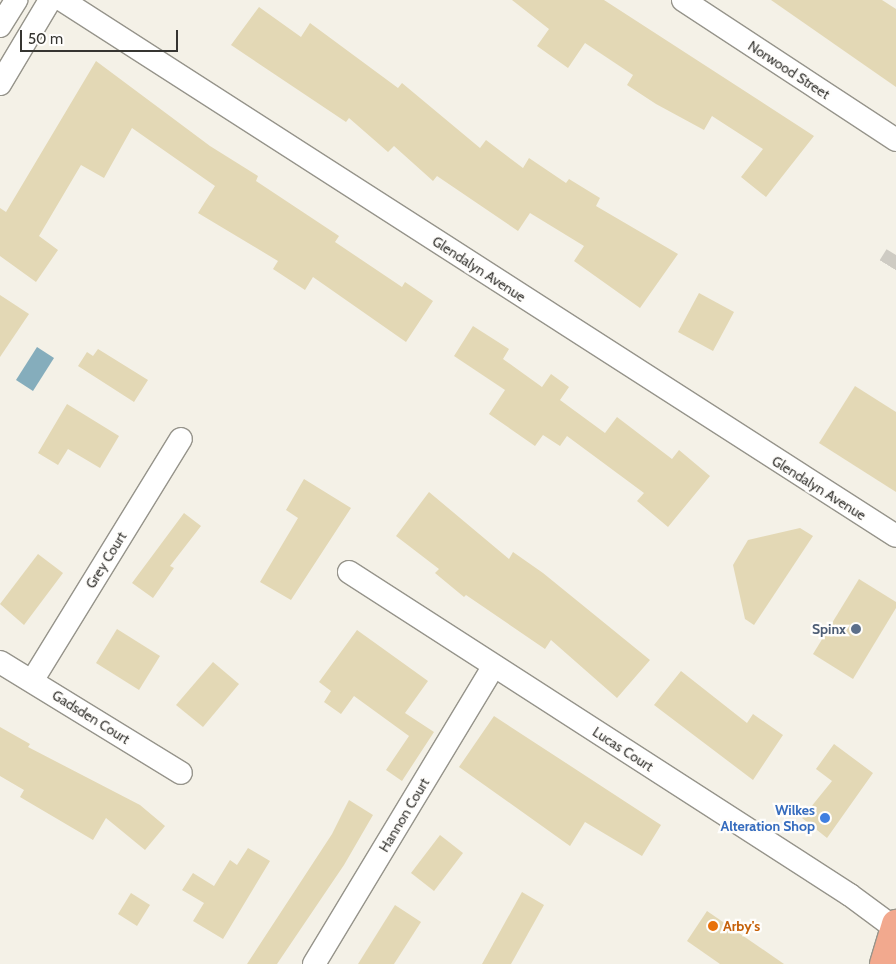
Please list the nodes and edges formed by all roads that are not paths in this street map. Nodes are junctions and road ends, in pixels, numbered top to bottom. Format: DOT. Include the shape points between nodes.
graph roads {
  1 [pos="16,0"];
  2 [pos="50,0"];
  3 [pos="62,0"];
  4 [pos="683,0"];
  5 [pos="0,26"];
  6 [pos="0,84"];
  7 [pos="896,140"];
  8 [pos="180,439"];
  9 [pos="896,536"];
  10 [pos="350,572"];
  11 [pos="0,662"];
  12 [pos="494,666"];
  13 [pos="32,681"];
  14 [pos="181,773"];
  15 [pos="896,927"];
  16 [pos="314,964"];
  17 [pos="884,964"];
  1 -- 5 [label="street"];
  2 -- 6 [label="street"];
  3 -- 9 [label="street, Glendalyn Avenue"];
  4 -- 7 [label="street, Norwood Street"];
  8 -- 13 [label="street, Grey Court"];
  10 -- 12 [label="street, Lucas Court"];
  11 -- 13 [label="street, Gadsden Court"];
  12 -- 15 [label="street, Lucas Court"];
  12 -- 16 [label="street, Hannon Court"];
  13 -- 14 [label="street, Gadsden Court"];
  15 -- 17 [label="highway"];
}
